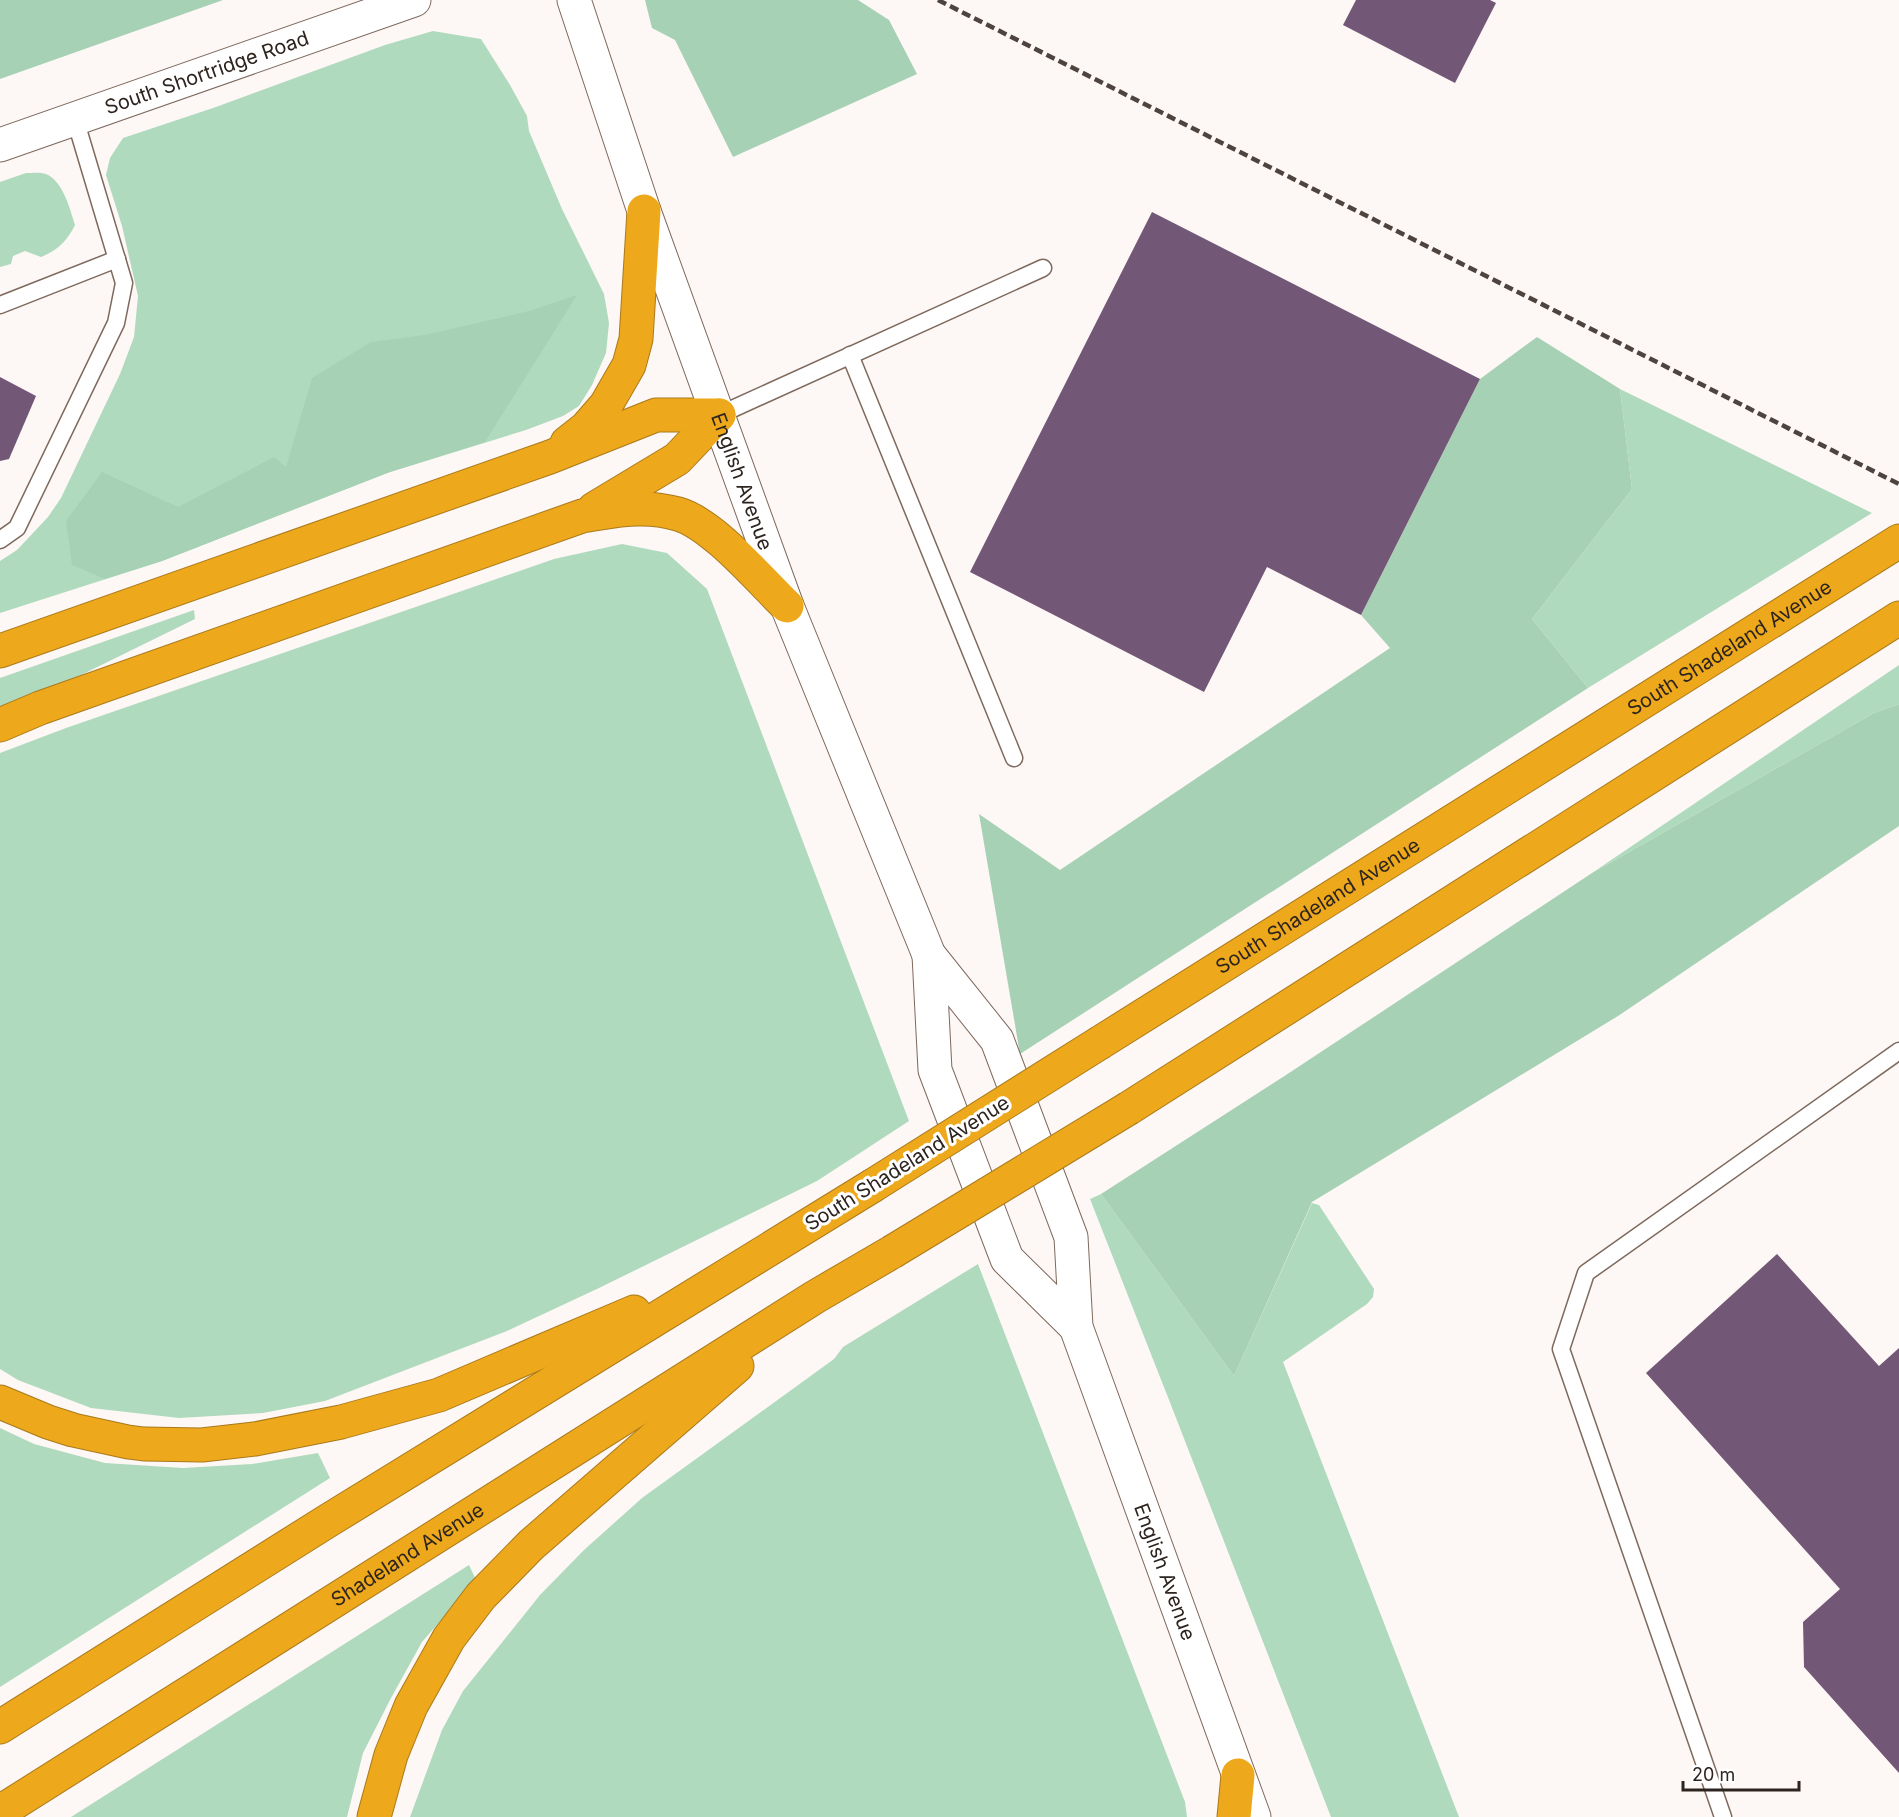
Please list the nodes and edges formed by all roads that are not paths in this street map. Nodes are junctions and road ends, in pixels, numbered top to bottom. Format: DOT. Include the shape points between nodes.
graph roads {
  1 [pos="414,0"];
  2 [pos="574,0"];
  3 [pos="75,119"];
  4 [pos="0,145"];
  5 [pos="644,211"];
  6 [pos="117,259"];
  7 [pos="1043,268"];
  8 [pos="0,305"];
  9 [pos="850,355"];
  10 [pos="719,415"];
  11 [pos="550,457"];
  12 [pos="582,516"];
  13 [pos="0,540"];
  14 [pos="1899,541"];
  15 [pos="787,606"];
  16 [pos="1899,618"];
  17 [pos="0,651"];
  18 [pos="0,725"];
  19 [pos="1014,758"];
  20 [pos="929,955"];
  21 [pos="1899,1051"];
  22 [pos="738,1267"];
  23 [pos="815,1297"];
  24 [pos="1076,1327"];
  25 [pos="0,1402"];
  26 [pos="0,1726"];
  27 [pos="1238,1775"];
  28 [pos="0,1812"];
  29 [pos="374,1817"];
  30 [pos="1234,1817"];
  31 [pos="1254,1817"];
  32 [pos="1723,1817"];
  1 -- 3 [label="street, South Shortridge Road"];
  2 -- 5 [label="street, English Avenue"];
  3 -- 4 [label="street, South Shortridge Road"];
  3 -- 6 [label="lane"];
  5 -- 10 [label="street, English Avenue"];
  5 -- 11 [label="highway" via="636,339 629,365 606,405 586,428"];
  6 -- 8 [label="lane"];
  6 -- 13 [label="lane" via="124,283 116,323 17,528"];
  7 -- 9 [label="lane"];
  9 -- 10 [label="lane"];
  9 -- 19 [label="lane"];
  10 -- 11 [label="highway" via="656,415"];
  10 -- 12 [label="highway" via="677,459"];
  10 -- 15 [label="street, English Avenue"];
  11 -- 17 [label="highway"];
  12 -- 15 [label="highway" via="632,509 679,514 709,531"];
  12 -- 18 [label="highway"];
  14 -- 22 [label="highway, South Shadeland Avenue, bridge"];
  15 -- 20 [label="street, English Avenue"];
  16 -- 23 [label="highway, bridge" via="1129,1108"];
  20 -- 24 [label="street, English Avenue" via="997,1040 1071,1237"];
  20 -- 24 [label="street, English Avenue" via="935,1070 1007,1259"];
  21 -- 32 [label="lane" via="1586,1273 1561,1349"];
  22 -- 25 [label="highway" via="439,1395 284,1434 202,1445 144,1444 82,1433"];
  22 -- 26 [label="highway"];
  23 -- 28 [label="highway, Shadeland Avenue"];
  23 -- 29 [label="highway" via="531,1545 481,1596 449,1638 411,1706 391,1755"];
  24 -- 27 [label="street, English Avenue"];
  27 -- 30 [label="highway"];
  27 -- 31 [label="street, English Avenue"];
}
